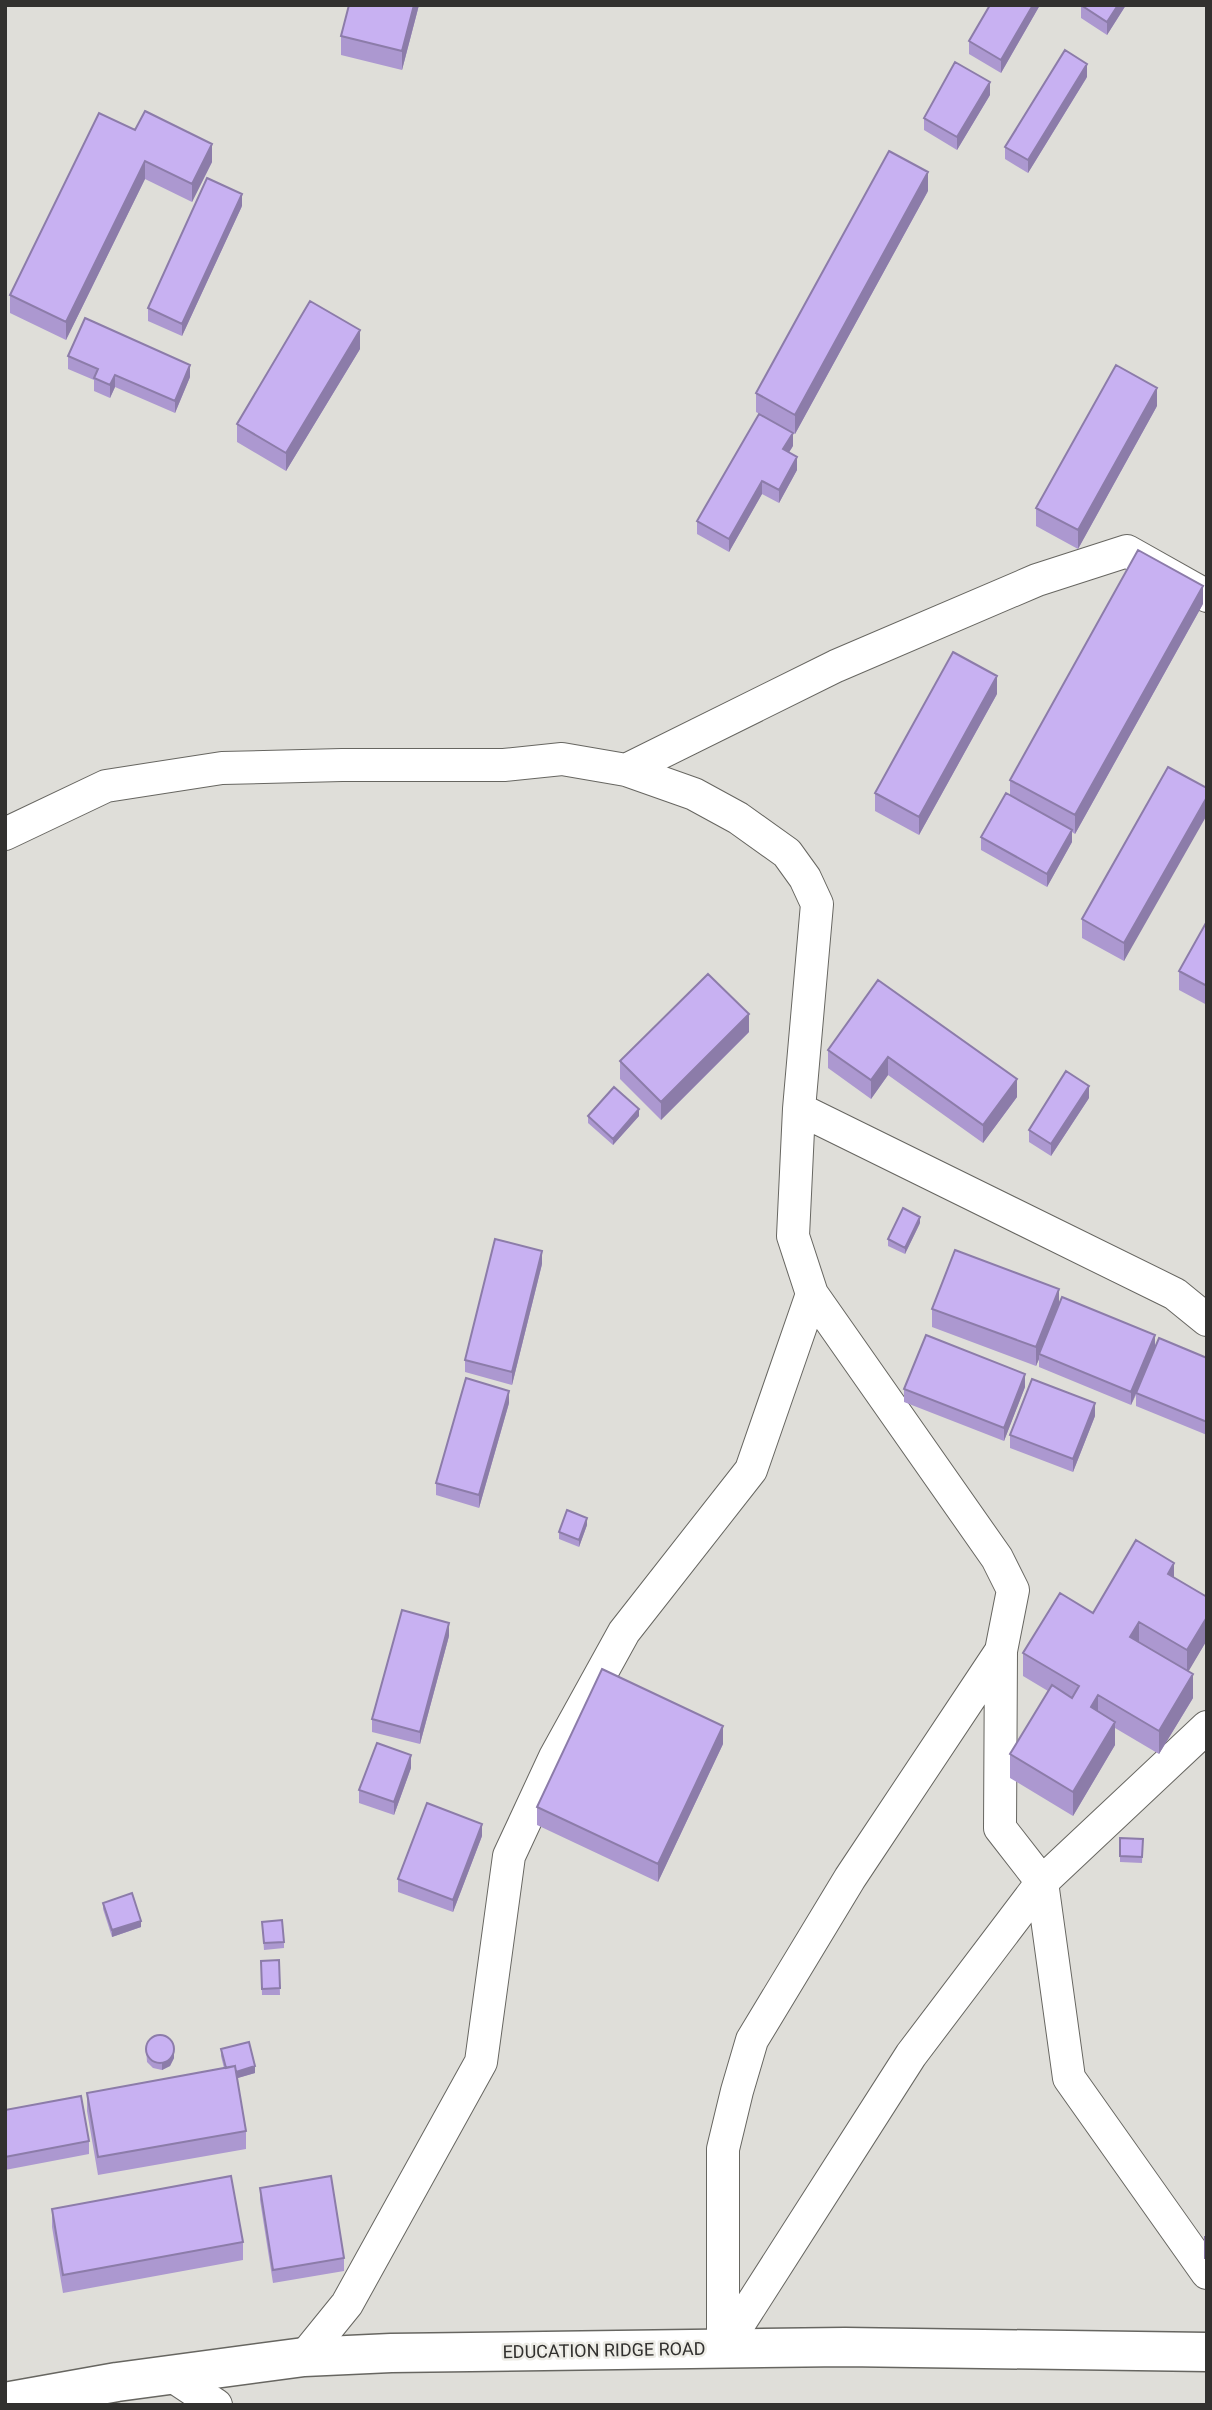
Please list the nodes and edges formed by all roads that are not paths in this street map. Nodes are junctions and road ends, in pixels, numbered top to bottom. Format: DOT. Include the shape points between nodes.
graph roads {
  1 [pos="1207,596"];
  2 [pos="626,770"];
  3 [pos="5,834"];
  4 [pos="799,1109"];
  5 [pos="812,1293"];
  6 [pos="1207,1320"];
  7 [pos="1001,1651"];
  8 [pos="1207,1727"];
  9 [pos="1042,1882"];
  10 [pos="1207,2273"];
  11 [pos="723,2348"];
  12 [pos="1207,2352"];
  13 [pos="304,2357"];
  14 [pos="171,2375"];
  15 [pos="5,2402"];
  16 [pos="216,2405"];
  1 -- 2 [label="street" via="1127,551 1037,580 836,666"];
  2 -- 3 [label="street" via="562,759 504,765 222,768 106,786"];
  2 -- 4 [label="street" via="694,794 738,818 787,853 805,878 817,904"];
  4 -- 5 [label="street" via="793,1236"];
  4 -- 6 [label="street" via="1175,1294"];
  5 -- 7 [label="street" via="997,1558 1013,1590"];
  5 -- 13 [label="street" via="751,1470 624,1632 555,1757 509,1856 481,2062 347,2304"];
  7 -- 9 [label="street" via="1000,1828"];
  7 -- 11 [label="street" via="850,1878 752,2040 723,2149"];
  8 -- 9 [label="street"];
  9 -- 10 [label="street" via="1069,2078"];
  9 -- 11 [label="street" via="911,2055"];
  11 -- 12 [label="main road, EDUCATION RIDGE ROAD"];
  11 -- 13 [label="main road, EDUCATION RIDGE ROAD"];
  13 -- 14 [label="main road, EDUCATION RIDGE ROAD"];
  14 -- 15 [label="main road, EDUCATION RIDGE ROAD"];
  14 -- 16 [label="street"];
}
